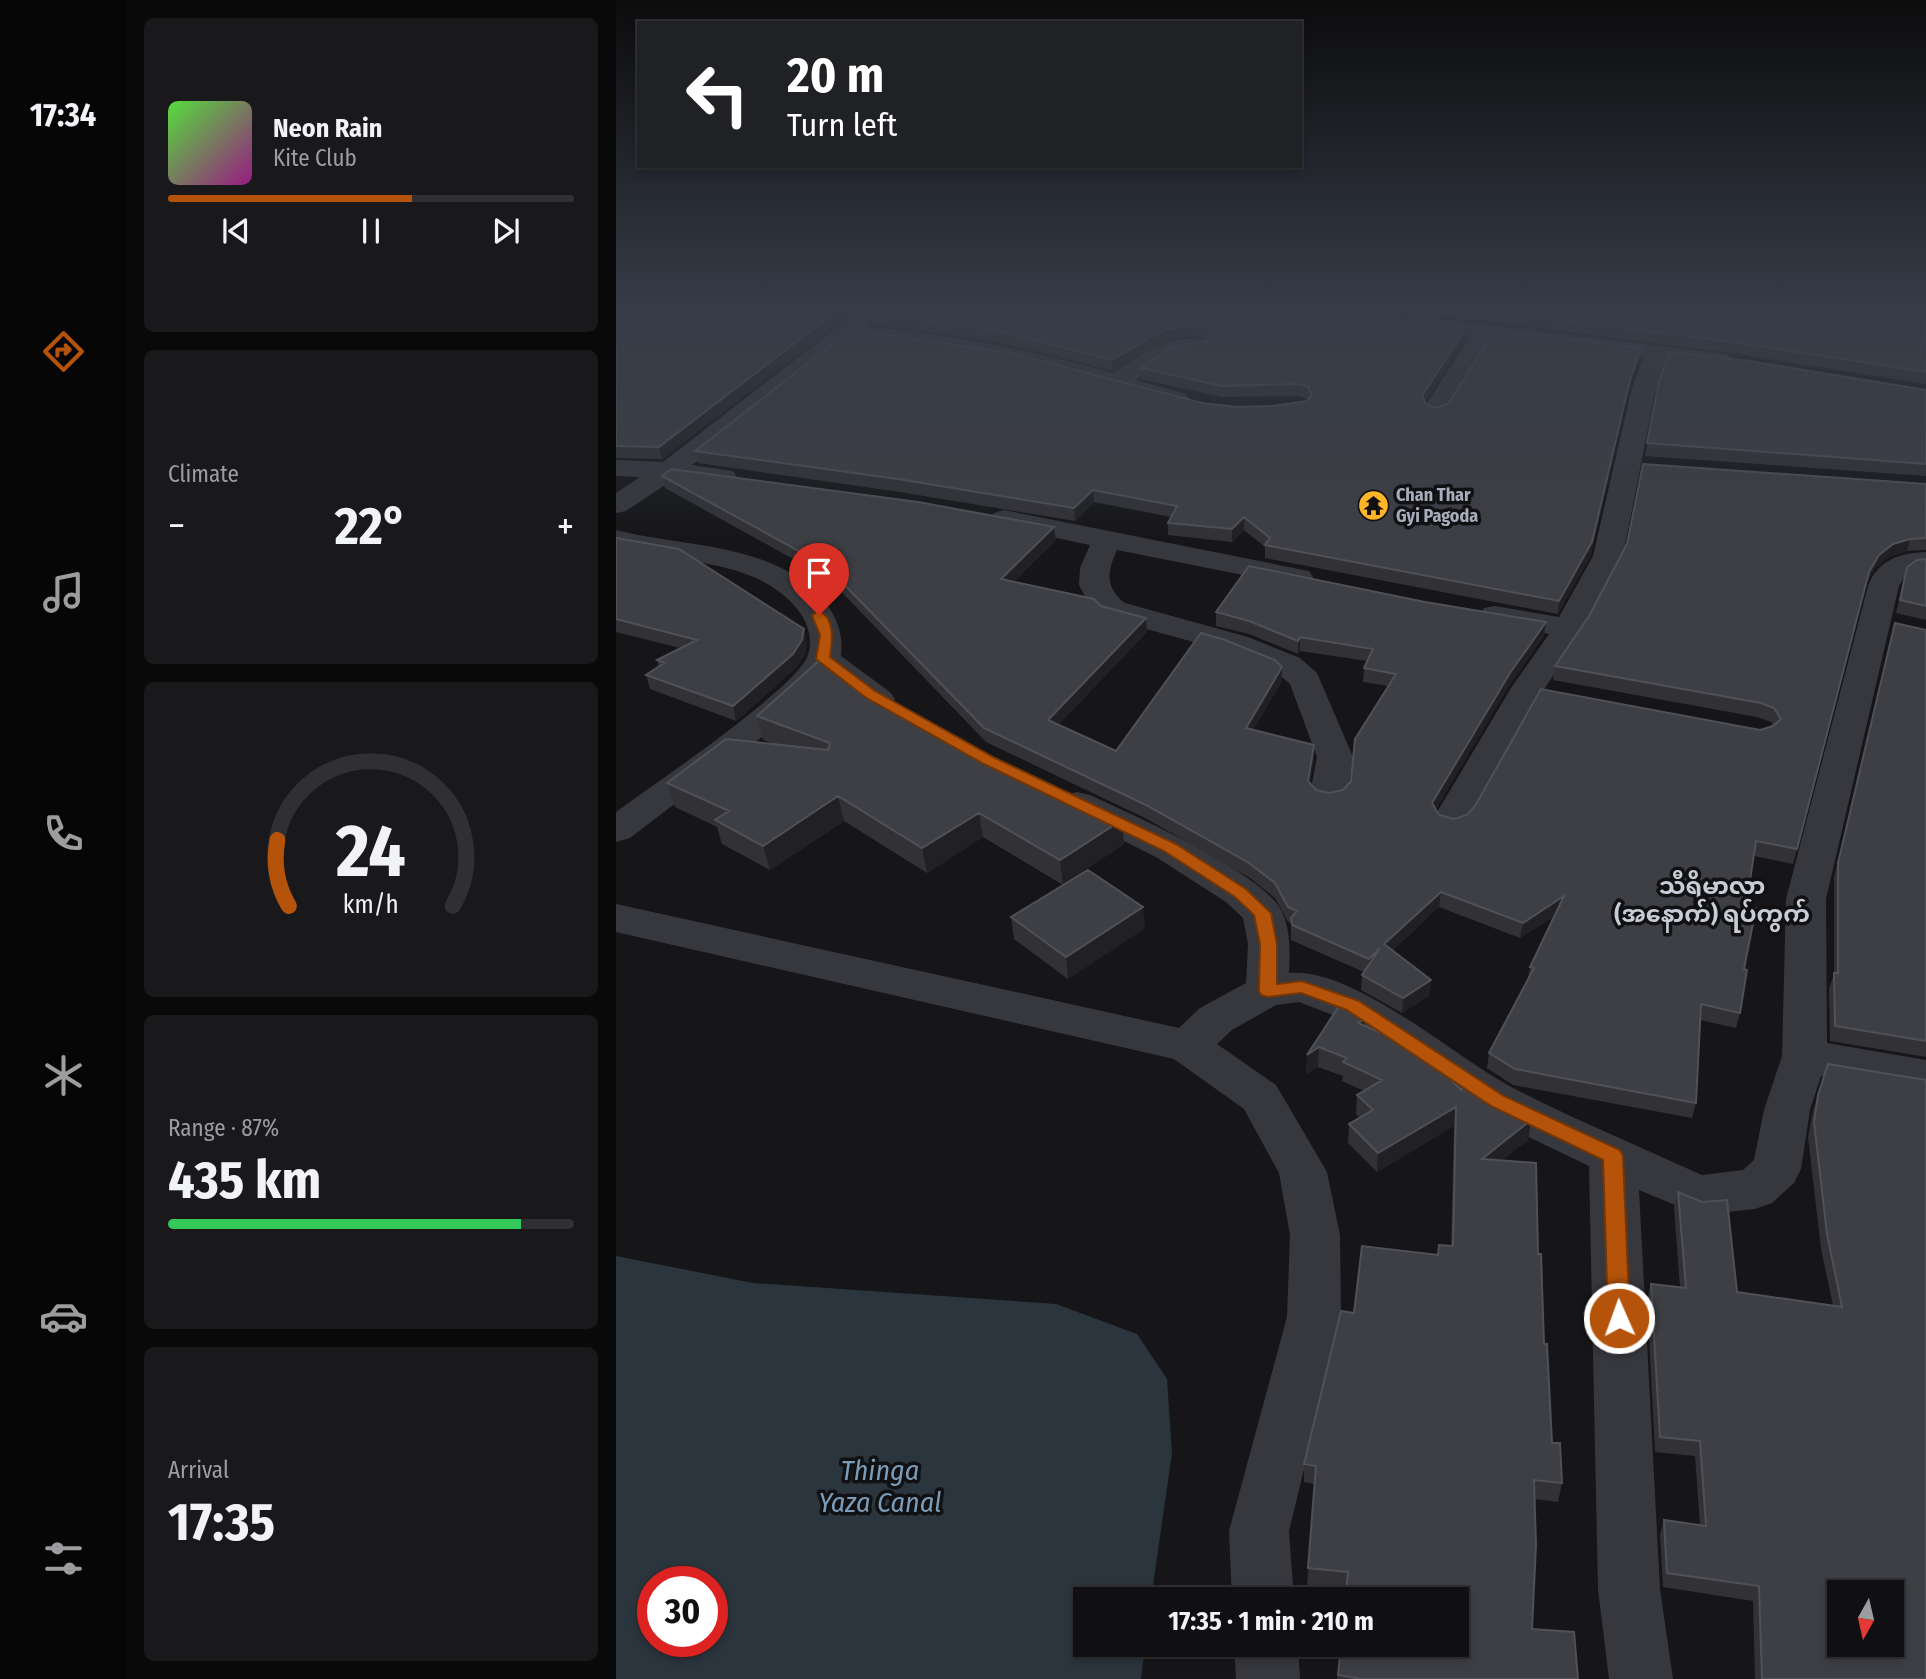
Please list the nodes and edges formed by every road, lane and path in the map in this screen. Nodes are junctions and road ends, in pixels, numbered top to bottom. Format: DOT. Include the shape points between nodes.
graph roads {
  1 [pos="774,384"];
  2 [pos="1128,384"];
  3 [pos="1452,384"];
  4 [pos="1646,384"];
  5 [pos="1198,403"];
  6 [pos="1436,410"];
  7 [pos="616,468"];
  8 [pos="669,470"];
  9 [pos="754,481"];
  10 [pos="616,505"];
  11 [pos="974,513"];
  12 [pos="1108,538"];
  13 [pos="616,539"];
  14 [pos="1926,561"];
  15 [pos="1319,582"];
  16 [pos="1464,610"];
  17 [pos="1569,628"];
  18 [pos="823,659"];
  19 [pos="1528,688"];
  20 [pos="1566,695"];
  21 [pos="905,714"];
  22 [pos="1049,790"];
  23 [pos="1329,794"];
  24 [pos="1452,819"];
  25 [pos="616,830"];
  26 [pos="616,918"];
  27 [pos="1268,991"];
  28 [pos="1186,1046"];
  29 [pos="1805,1056"];
  30 [pos="1926,1077"];
  31 [pos="1613,1156"];
  32 [pos="1262,1587"];
  33 [pos="1267,1657"];
  34 [pos="1268,1679"];
  35 [pos="1642,1679"];
  1 -- 8 [label="street"];
  2 -- 5 [label="street"];
  3 -- 6 [label="street"];
  4 -- 17 [label="street" via="1642,466 1608,556"];
  7 -- 8 [label="street"];
  8 -- 9 [label="street"];
  8 -- 10 [label="street"];
  11 -- 12 [label="street"];
  12 -- 15 [label="street"];
  12 -- 23 [label="street" via="1095,562 1094,589 1101,602 1114,610 1237,643 1288,665 1305,680 1335,757"];
  13 -- 18 [label="street" via="761,569 788,583 819,615 827,635"];
  14 -- 29 [label="street" via="1905,561 1888,572 1883,583 1888,623 1806,899"];
  16 -- 17 [label="street"];
  17 -- 19 [label="street"];
  18 -- 21 [label="street"];
  18 -- 25 [label="street" via="757,724"];
  19 -- 20 [label="street"];
  19 -- 24 [label="street"];
  22 -- 27 [label="street" via="1170,848 1241,893 1262,913 1269,944"];
  26 -- 28 [label="street"];
  27 -- 28 [label="street" via="1216,1019"];
  27 -- 31 [label="street" via="1302,987 1353,1006 1497,1101"];
  28 -- 32 [label="street" via="1260,1097 1303,1172 1315,1235 1314,1317 1259,1531"];
  29 -- 30 [label="street"];
  29 -- 31 [label="street" via="1787,1110 1777,1170 1755,1189 1699,1195"];
  31 -- 35 [label="street" via="1629,1589"];
  33 -- 34 [label="street"];
}
